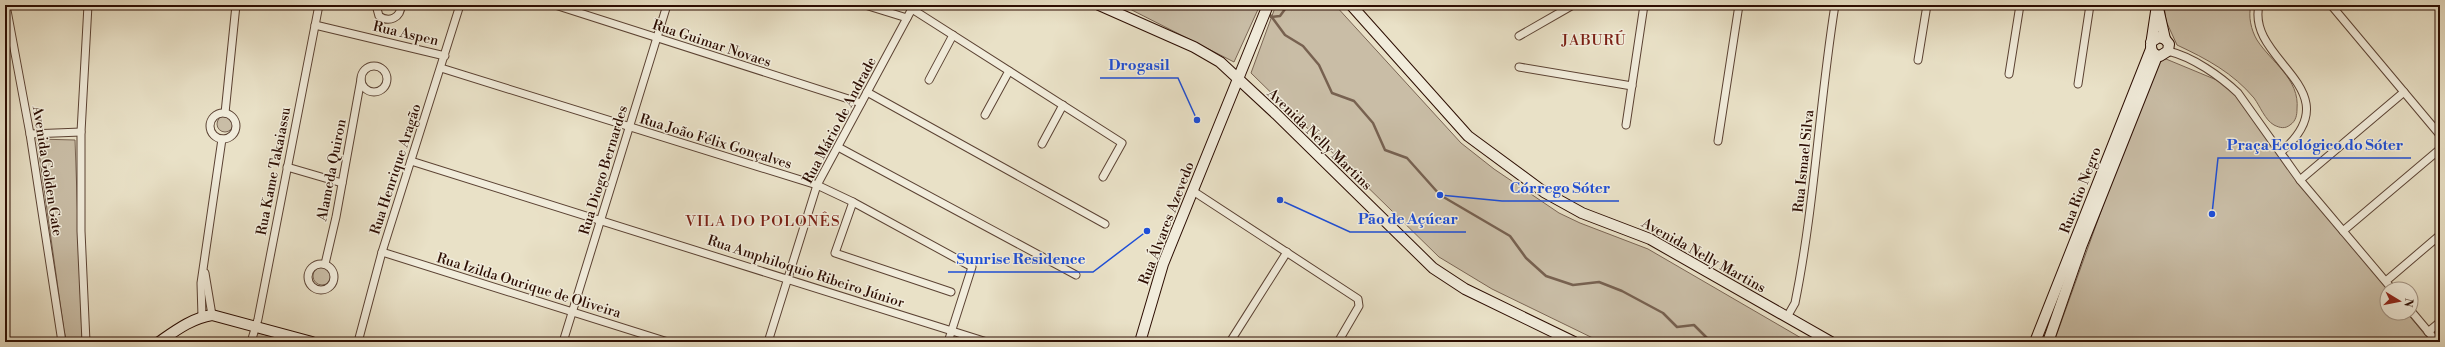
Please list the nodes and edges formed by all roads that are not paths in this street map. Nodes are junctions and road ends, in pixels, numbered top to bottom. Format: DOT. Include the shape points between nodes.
graph roads {
  1 [pos="6,5"];
  2 [pos="88,5"];
  3 [pos="236,5"];
  4 [pos="319,5"];
  5 [pos="376,5"];
  6 [pos="401,5"];
  7 [pos="460,5"];
  8 [pos="555,5"];
  9 [pos="667,5"];
  10 [pos="865,5"];
  11 [pos="1099,5"];
  12 [pos="1268,5"];
  13 [pos="1351,5"];
  14 [pos="1573,5"];
  15 [pos="1644,5"];
  16 [pos="1740,5"];
  17 [pos="1835,5"];
  18 [pos="1927,5"];
  19 [pos="2020,5"];
  20 [pos="2090,5"];
  21 [pos="2157,5"];
  22 [pos="2259,5"];
  23 [pos="2331,5"];
  24 [pos="913,7"];
  25 [pos="907,18"];
  26 [pos="315,25"];
  27 [pos="954,35"];
  28 [pos="1520,36"];
  29 [pos="656,39"];
  30 [pos="2165,39"];
  31 [pos="2153,49"];
  32 [pos="2168,51"];
  33 [pos="445,56"];
  34 [pos="1918,60"];
  35 [pos="1519,67"];
  36 [pos="441,68"];
  37 [pos="1009,70"];
  38 [pos="2010,74"];
  39 [pos="1239,78"];
  40 [pos="361,79"];
  41 [pos="929,80"];
  42 [pos="2078,84"];
  43 [pos="1632,86"];
  44 [pos="868,92"];
  45 [pos="2404,92"];
  46 [pos="861,103"];
  47 [pos="1063,105"];
  48 [pos="225,112"];
  49 [pos="985,115"];
  50 [pos="1626,125"];
  51 [pos="630,128"];
  52 [pos="81,132"];
  53 [pos="30,134"];
  54 [pos="2440,135"];
  55 [pos="222,139"];
  56 [pos="1718,141"];
  57 [pos="1042,144"];
  58 [pos="838,147"];
  59 [pos="2440,149"];
  60 [pos="2281,152"];
  61 [pos="411,161"];
  62 [pos="287,167"];
  63 [pos="1103,177"];
  64 [pos="2300,180"];
  65 [pos="342,183"];
  66 [pos="817,185"];
  67 [pos="1193,191"];
  68 [pos="853,202"];
  69 [pos="602,220"];
  70 [pos="1106,224"];
  71 [pos="2343,231"];
  72 [pos="2440,235"];
  73 [pos="382,252"];
  74 [pos="1287,252"];
  75 [pos="325,264"];
  76 [pos="1076,275"];
  77 [pos="788,280"];
  78 [pos="2386,281"];
  79 [pos="951,292"];
  80 [pos="572,312"];
  81 [pos="207,316"];
  82 [pos="1788,317"];
  83 [pos="2419,321"];
  84 [pos="2440,322"];
  85 [pos="257,326"];
  86 [pos="952,331"];
  87 [pos="2428,332"];
  88 [pos="62,342"];
  89 [pos="86,342"];
  90 [pos="159,342"];
  91 [pos="252,342"];
  92 [pos="312,342"];
  93 [pos="358,342"];
  94 [pos="563,342"];
  95 [pos="668,342"];
  96 [pos="768,342"];
  97 [pos="948,342"];
  98 [pos="986,342"];
  99 [pos="1140,342"];
  100 [pos="1230,342"];
  101 [pos="1338,342"];
  102 [pos="1574,342"];
  103 [pos="1831,342"];
  104 [pos="2035,342"];
  105 [pos="2048,342"];
  106 [pos="2437,342"];
  1 -- 53 [label="street, Avenida Golden Gate"];
  2 -- 52 [label="street, Avenida Golden Gate"];
  3 -- 48 [label="street"];
  4 -- 26 [label="street, Rua Kame Takaiassu"];
  5 -- 6 [label="street" via="379,16 388,20 394,19 400,12"];
  7 -- 33 [label="street, Rua Henrique Aragão"];
  8 -- 29 [label="street, Rua Guimar Novaes"];
  9 -- 29 [label="street, Rua Diogo Bernardes"];
  10 -- 25 [label="street"];
  11 -- 39 [label="main road, Avenida Nelly Martins" via="1197,48"];
  12 -- 39 [label="main road, Rua Álvares Azevedo"];
  13 -- 82 [label="main road, Avenida Nelly Martins" via="1468,136 1538,188 1564,205 1650,239"];
  14 -- 28 [label="street"];
  15 -- 43 [label="street"];
  16 -- 56 [label="street"];
  17 -- 82 [label="street, Rua Ismael Silva" via="1824,70 1813,200 1795,303"];
  18 -- 34 [label="street"];
  19 -- 38 [label="street"];
  20 -- 42 [label="street"];
  21 -- 30 [label="main road, Rua Rio Negro"];
  21 -- 31 [label="main road, Rua Rio Negro"];
  22 -- 60 [label="street" via="2259,28 2265,40 2301,87 2304,96 2304,122 2297,139"];
  23 -- 45 [label="street"];
  24 -- 25 [label="street, Rua Mário de Andrade"];
  24 -- 27 [label="street"];
  25 -- 44 [label="street, Rua Mário de Andrade"];
  26 -- 33 [label="street, Rua Aspen"];
  26 -- 62 [label="street, Rua Kame Takaiassu"];
  27 -- 37 [label="street"];
  27 -- 41 [label="street"];
  29 -- 46 [label="street, Rua Guimar Novaes"];
  29 -- 51 [label="street, Rua Diogo Bernardes"];
  30 -- 31 [label="main road" via="2159,37"];
  30 -- 32 [label="main road, Rua Rio Negro" via="2169,44"];
  31 -- 32 [label="main road" via="2164,55"];
  31 -- 104 [label="main road, Rua Rio Negro"];
  31 -- 105 [label="main road, Rua Rio Negro"];
  32 -- 60 [label="street" via="2182,56 2226,82 2238,93"];
  33 -- 36 [label="street, Rua Henrique Aragão"];
  35 -- 43 [label="street"];
  36 -- 51 [label="street, Rua João Félix Gonçalves"];
  36 -- 61 [label="street, Rua Henrique Aragão"];
  37 -- 47 [label="street"];
  37 -- 49 [label="street"];
  39 -- 67 [label="main road, Rua Álvares Azevedo"];
  39 -- 102 [label="main road, Avenida Nelly Martins" via="1433,268 1465,289"];
  40 -- 65 [label="street, Alameda Quiron"];
  43 -- 50 [label="street"];
  44 -- 46 [label="street, Rua Mário de Andrade"];
  44 -- 70 [label="street"];
  45 -- 54 [label="street"];
  45 -- 64 [label="street"];
  46 -- 58 [label="street, Rua Mário de Andrade"];
  47 -- 57 [label="street"];
  47 -- 63 [label="street" via="1122,143"];
  48 -- 55 [label="street" via="234,118 236,130 228,138"];
  48 -- 55 [label="street" via="215,115 210,124 213,134"];
  51 -- 66 [label="street, Rua João Félix Gonçalves"];
  51 -- 69 [label="street, Rua Diogo Bernardes"];
  52 -- 53 [label="street"];
  52 -- 89 [label="street, Avenida Golden Gate" via="81,231"];
  53 -- 88 [label="street, Avenida Golden Gate"];
  55 -- 81 [label="street" via="200,298"];
  58 -- 66 [label="street, Rua Mário de Andrade"];
  58 -- 76 [label="street"];
  59 -- 71 [label="street"];
  60 -- 64 [label="street"];
  61 -- 69 [label="street, Rua Amphiloquio Ribeiro Júnior"];
  61 -- 73 [label="street, Rua Henrique Aragão"];
  62 -- 65 [label="street"];
  62 -- 85 [label="street, Rua Kame Takaiassu"];
  64 -- 71 [label="street"];
  65 -- 75 [label="street, Alameda Quiron"];
  66 -- 68 [label="street, Rua João Félix Gonçalves"];
  66 -- 77 [label="street, Rua Mário de Andrade"];
  67 -- 74 [label="street"];
  67 -- 99 [label="main road, Rua Álvares Azevedo" via="1164,264"];
  68 -- 79 [label="street" via="835,253"];
  68 -- 86 [label="street, Rua João Félix Gonçalves" via="972,267"];
  69 -- 77 [label="street, Rua Amphiloquio Ribeiro Júnior"];
  69 -- 80 [label="street, Rua Diogo Bernardes"];
  71 -- 78 [label="street"];
  72 -- 78 [label="street"];
  73 -- 80 [label="street, Rua Izilda Ourique de Oliveira"];
  73 -- 93 [label="street, Rua Henrique Aragão"];
  74 -- 100 [label="street"];
  74 -- 101 [label="street" via="1358,300 1359,306"];
  77 -- 86 [label="street, Rua Amphiloquio Ribeiro Júnior"];
  77 -- 96 [label="street, Rua Mário de Andrade"];
  80 -- 94 [label="street, Rua Diogo Bernardes"];
  80 -- 95 [label="street, Rua Izilda Ourique de Oliveira"];
  81 -- 85 [label="main road"];
  81 -- 90 [label="main road" via="180,327"];
  82 -- 103 [label="main road, Avenida Nelly Martins"];
  83 -- 87 [label="street"];
  84 -- 87 [label="street"];
  85 -- 91 [label="street, Rua Kame Takaiassu"];
  85 -- 92 [label="main road"];
  86 -- 97 [label="street"];
  86 -- 98 [label="street, Rua Amphiloquio Ribeiro Júnior"];
  87 -- 106 [label="street"];
}
